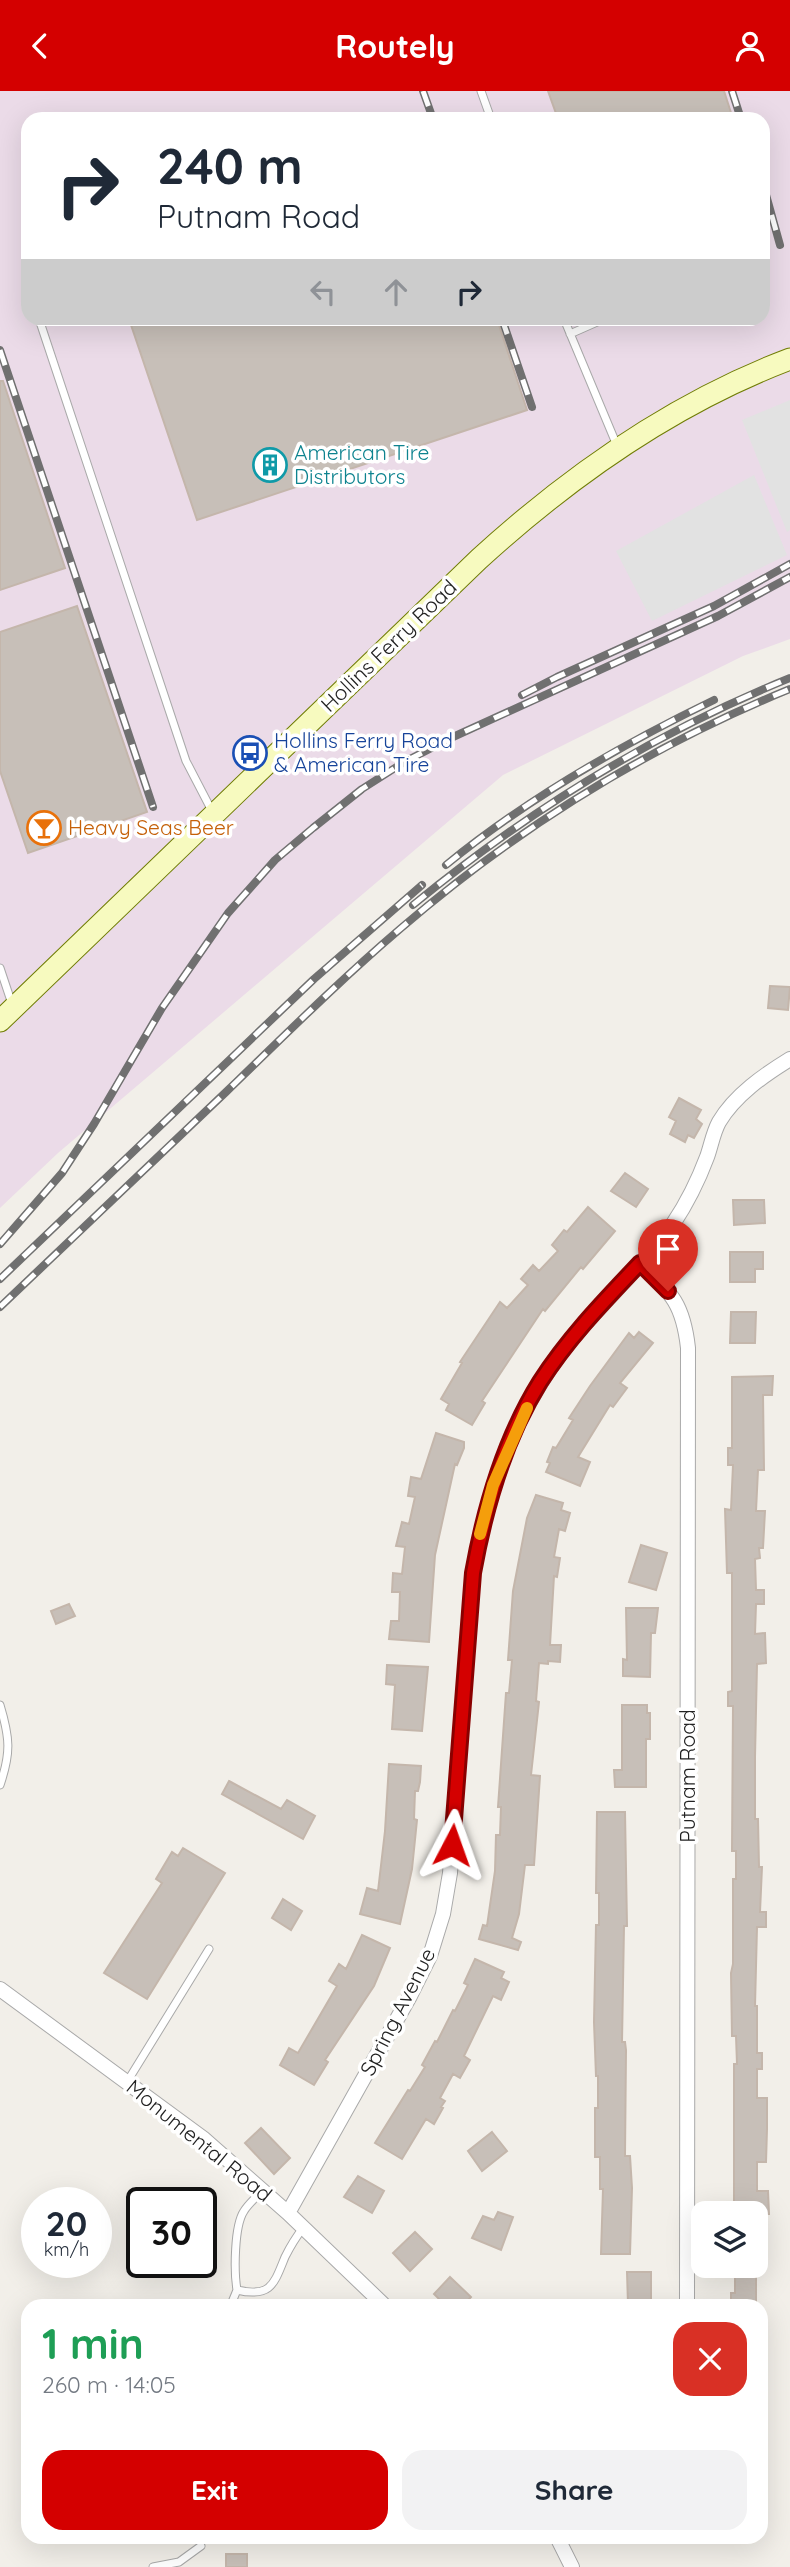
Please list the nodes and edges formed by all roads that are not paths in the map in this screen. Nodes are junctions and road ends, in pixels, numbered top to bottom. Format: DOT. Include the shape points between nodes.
graph roads {
  1 [pos="481,91"];
  2 [pos="488,112"];
  3 [pos="41,326"];
  4 [pos="567,326"];
  5 [pos="588,326"];
  6 [pos="570,334"];
  7 [pos="790,359"];
  8 [pos="618,449"];
  9 [pos="215,815"];
  10 [pos="0,968"];
  11 [pos="7,1014"];
  12 [pos="790,1059"];
  13 [pos="640,1263"];
  14 [pos="0,1706"];
  15 [pos="0,1785"];
  16 [pos="209,1949"];
  17 [pos="0,1989"];
  18 [pos="127,2082"];
  19 [pos="262,2190"];
  20 [pos="288,2213"];
  21 [pos="303,2227"];
  22 [pos="237,2290"];
  23 [pos="233,2299"];
  24 [pos="378,2299"];
  25 [pos="687,2299"];
  26 [pos="560,2544"];
  27 [pos="201,2546"];
  28 [pos="153,2567"];
  29 [pos="572,2567"];
  1 -- 2 [label="lane"];
  3 -- 9 [label="lane" via="186,761"];
  4 -- 6 [label="lane"];
  5 -- 6 [label="lane"];
  6 -- 8 [label="lane"];
  7 -- 8 [label="street, Hollins Ferry Road" via="692,405"];
  8 -- 9 [label="street, Hollins Ferry Road" via="527,515"];
  9 -- 11 [label="street, Hollins Ferry Road"];
  10 -- 11 [label="lane"];
  12 -- 13 [label="street, Spring Avenue" via="742,1094 719,1122 694,1190"];
  13 -- 20 [label="street, Spring Avenue" via="540,1382 493,1485 473,1573 443,1914 430,1956 410,1996"];
  13 -- 25 [label="street, Putnam Road" via="680,1309 688,1349"];
  14 -- 15 [label="lane" via="9,1752"];
  16 -- 18 [label="lane"];
  17 -- 18 [label="street, Monumental Road"];
  18 -- 19 [label="street, Monumental Road" via="204,2139"];
  19 -- 20 [label="street, Monumental Road"];
  19 -- 22 [label="lane" via="240,2218"];
  20 -- 21 [label="street, Monumental Road"];
  21 -- 22 [label="lane" via="271,2287"];
  21 -- 24 [label="street, Monumental Road"];
  22 -- 23 [label="lane"];
  26 -- 29 [label="street"];
  27 -- 28 [label="lane" via="179,2562"];
}
